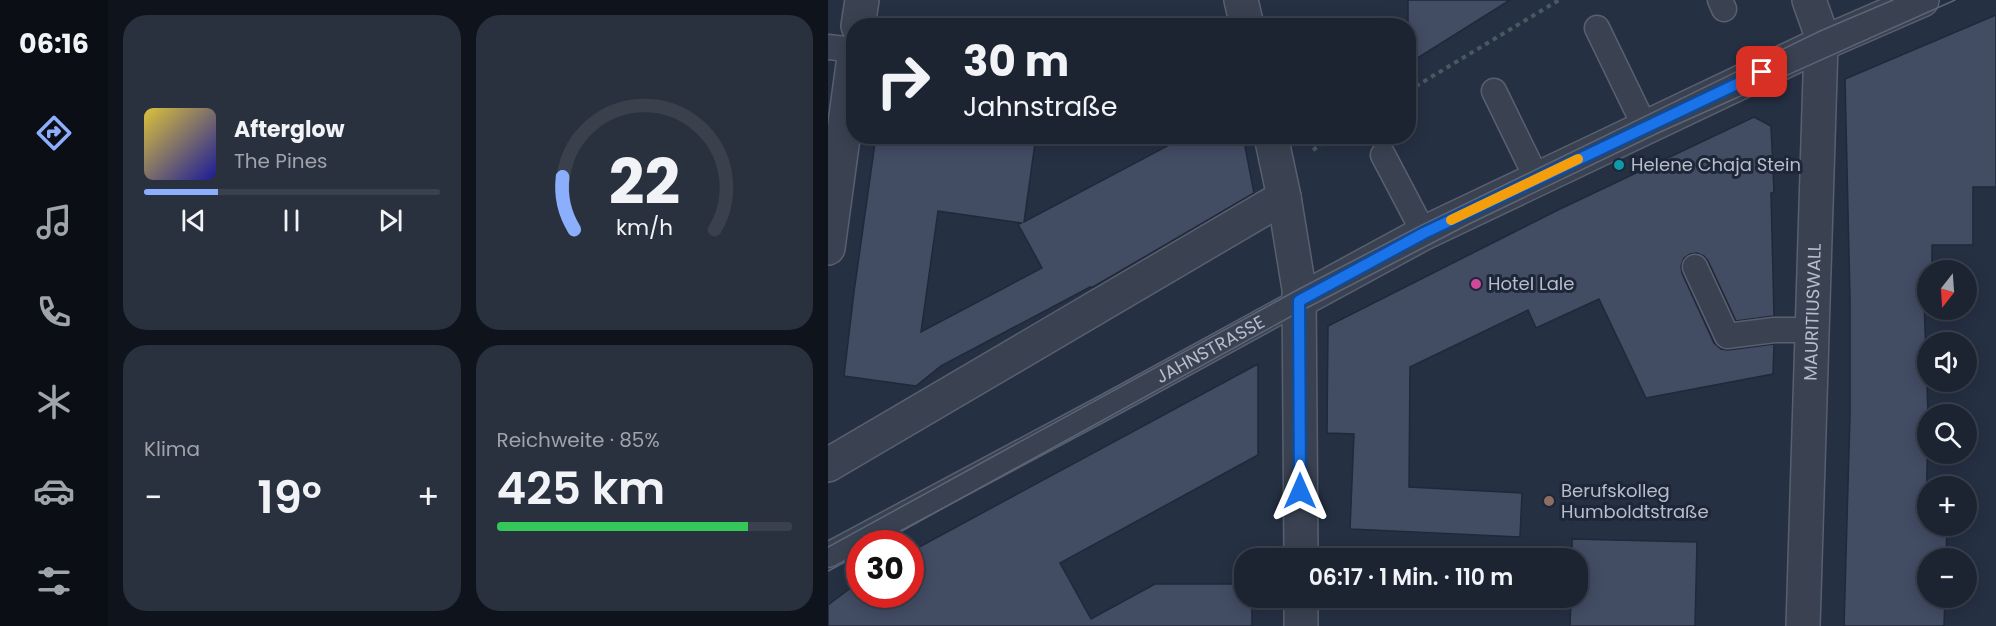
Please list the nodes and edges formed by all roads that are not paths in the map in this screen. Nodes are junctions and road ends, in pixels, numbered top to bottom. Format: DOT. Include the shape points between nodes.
graph roads {
  1 [pos="862,0"];
  2 [pos="1241,0"];
  3 [pos="1809,0"];
  4 [pos="1922,0"];
  5 [pos="859,18"];
  6 [pos="1245,18"];
  7 [pos="1597,28"];
  8 [pos="1821,44"];
  9 [pos="828,47"];
  10 [pos="846,49"];
  11 [pos="1494,91"];
  12 [pos="846,116"];
  13 [pos="1645,127"];
  14 [pos="1273,144"];
  15 [pos="1383,155"];
  16 [pos="1537,179"];
  17 [pos="1284,197"];
  18 [pos="1424,233"];
  19 [pos="828,248"];
  20 [pos="1695,267"];
  21 [pos="1299,301"];
  22 [pos="1812,330"];
  23 [pos="828,465"];
  24 [pos="1300,548"];
  25 [pos="828,555"];
  26 [pos="1301,608"];
  27 [pos="1301,626"];
  28 [pos="1803,626"];
  1 -- 5 [label="street"];
  2 -- 6 [label="street"];
  3 -- 8 [label="street, MAURITIUSWALL"];
  4 -- 8 [label="street, JAHNSTRASSE"];
  7 -- 13 [label="lane"];
  8 -- 13 [label="street, JAHNSTRASSE"];
  8 -- 22 [label="street, MAURITIUSWALL"];
  9 -- 10 [label="lane"];
  11 -- 16 [label="lane"];
  12 -- 19 [label="street"];
  13 -- 16 [label="street, JAHNSTRASSE"];
  14 -- 17 [label="street"];
  15 -- 18 [label="lane"];
  16 -- 18 [label="street, JAHNSTRASSE"];
  17 -- 21 [label="street"];
  17 -- 23 [label="street"];
  18 -- 21 [label="street, JAHNSTRASSE"];
  20 -- 22 [label="lane" via="1727,336"];
  21 -- 24 [label="street"];
  21 -- 25 [label="lane, JAHNSTRASSE"];
  22 -- 28 [label="street, MAURITIUSWALL"];
  26 -- 27 [label="street"];
}
